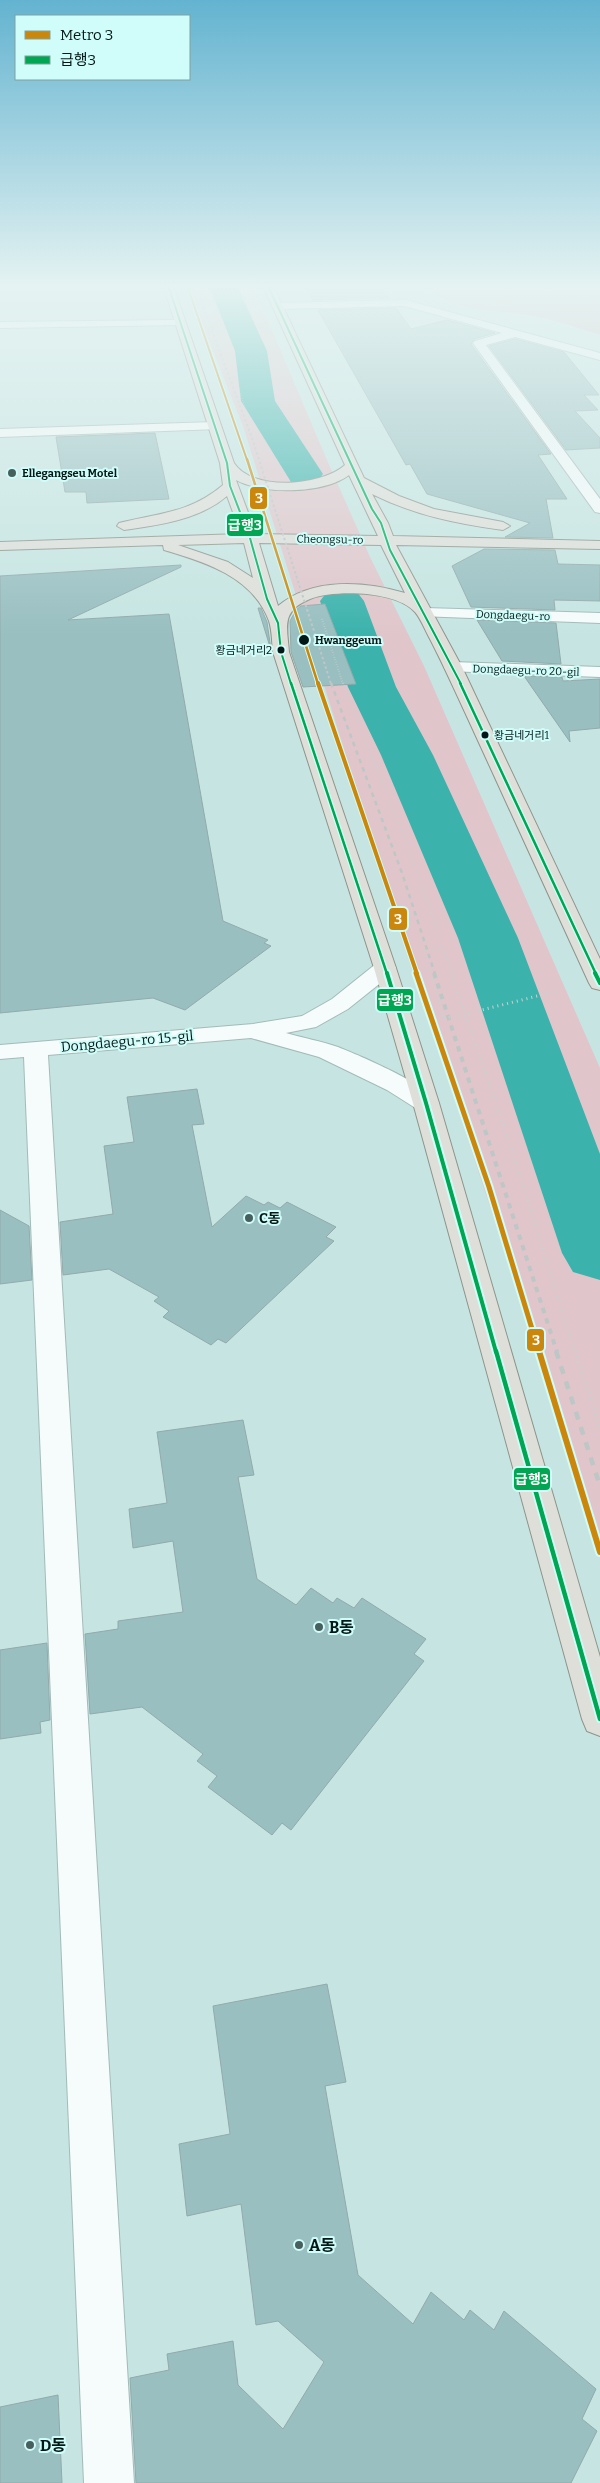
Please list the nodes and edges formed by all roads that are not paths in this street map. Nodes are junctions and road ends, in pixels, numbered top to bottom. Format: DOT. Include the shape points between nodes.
graph roads {
  1 [pos="209,404"];
  2 [pos="321,404"];
  3 [pos="523,404"];
  4 [pos="214,426"];
  5 [pos="0,433"];
  6 [pos="351,460"];
  7 [pos="229,475"];
  8 [pos="360,482"];
  9 [pos="600,509"];
  10 [pos="363,522"];
  11 [pos="282,523"];
  12 [pos="381,523"];
  13 [pos="398,523"];
  14 [pos="198,524"];
  15 [pos="415,524"];
  16 [pos="122,526"];
  17 [pos="107,527"];
  18 [pos="240,528"];
  19 [pos="387,540"];
  20 [pos="136,541"];
  21 [pos="467,542"];
  22 [pos="600,545"];
  23 [pos="0,546"];
  24 [pos="405,579"];
  25 [pos="267,600"];
  26 [pos="425,613"];
  27 [pos="600,618"];
  28 [pos="278,623"];
  29 [pos="453,668"];
  30 [pos="600,672"];
  31 [pos="385,968"];
  32 [pos="600,984"];
  33 [pos="253,1031"];
  34 [pos="36,1049"];
  35 [pos="0,1052"];
  36 [pos="426,1103"];
  37 [pos="600,1719"];
  38 [pos="109,2483"];
  1 -- 4 [label="main road"];
  2 -- 6 [label="main road"];
  3 -- 9 [label="street"];
  4 -- 5 [label="street"];
  4 -- 7 [label="main road"];
  6 -- 7 [label="main road" via="348,472 327,482 268,485 246,480 229,469"];
  6 -- 8 [label="main road"];
  7 -- 16 [label="main road" via="206,504 161,521"];
  7 -- 18 [label="main road"];
  8 -- 12 [label="main road"];
  8 -- 15 [label="main road" via="398,502 434,514 508,526"];
  10 -- 12 [label="main road, Cheongsu-ro"];
  11 -- 18 [label="main road, Cheongsu-ro"];
  12 -- 13 [label="main road, Cheongsu-ro"];
  12 -- 19 [label="main road"];
  14 -- 16 [label="main road"];
  16 -- 17 [label="main road"];
  18 -- 19 [label="main road, Cheongsu-ro"];
  18 -- 20 [label="main road, Cheongsu-ro"];
  18 -- 25 [label="main road"];
  19 -- 21 [label="main road, Cheongsu-ro"];
  19 -- 24 [label="main road"];
  20 -- 23 [label="main road, Cheongsu-ro"];
  20 -- 25 [label="main road" via="172,548 220,564 248,580"];
  21 -- 22 [label="main road, Cheongsu-ro"];
  21 -- 24 [label="main road" via="454,544 419,560"];
  24 -- 26 [label="main road"];
  25 -- 28 [label="main road"];
  26 -- 27 [label="street, Dongdaegu-ro"];
  26 -- 28 [label="main road" via="415,603 397,595 351,589 326,590 288,603 279,613"];
  26 -- 29 [label="main road"];
  28 -- 31 [label="main road" via="281,652"];
  29 -- 30 [label="street, Dongdaegu-ro 20-gil"];
  29 -- 32 [label="main road"];
  31 -- 33 [label="street, Dongdaegu-ro 15-gil" via="340,1004 308,1022"];
  31 -- 36 [label="main road"];
  33 -- 34 [label="street, Dongdaegu-ro 15-gil"];
  33 -- 36 [label="street" via="328,1052 396,1084"];
  34 -- 35 [label="street, Dongdaegu-ro 15-gil"];
  34 -- 38 [label="street"];
  36 -- 37 [label="main road"];
}
